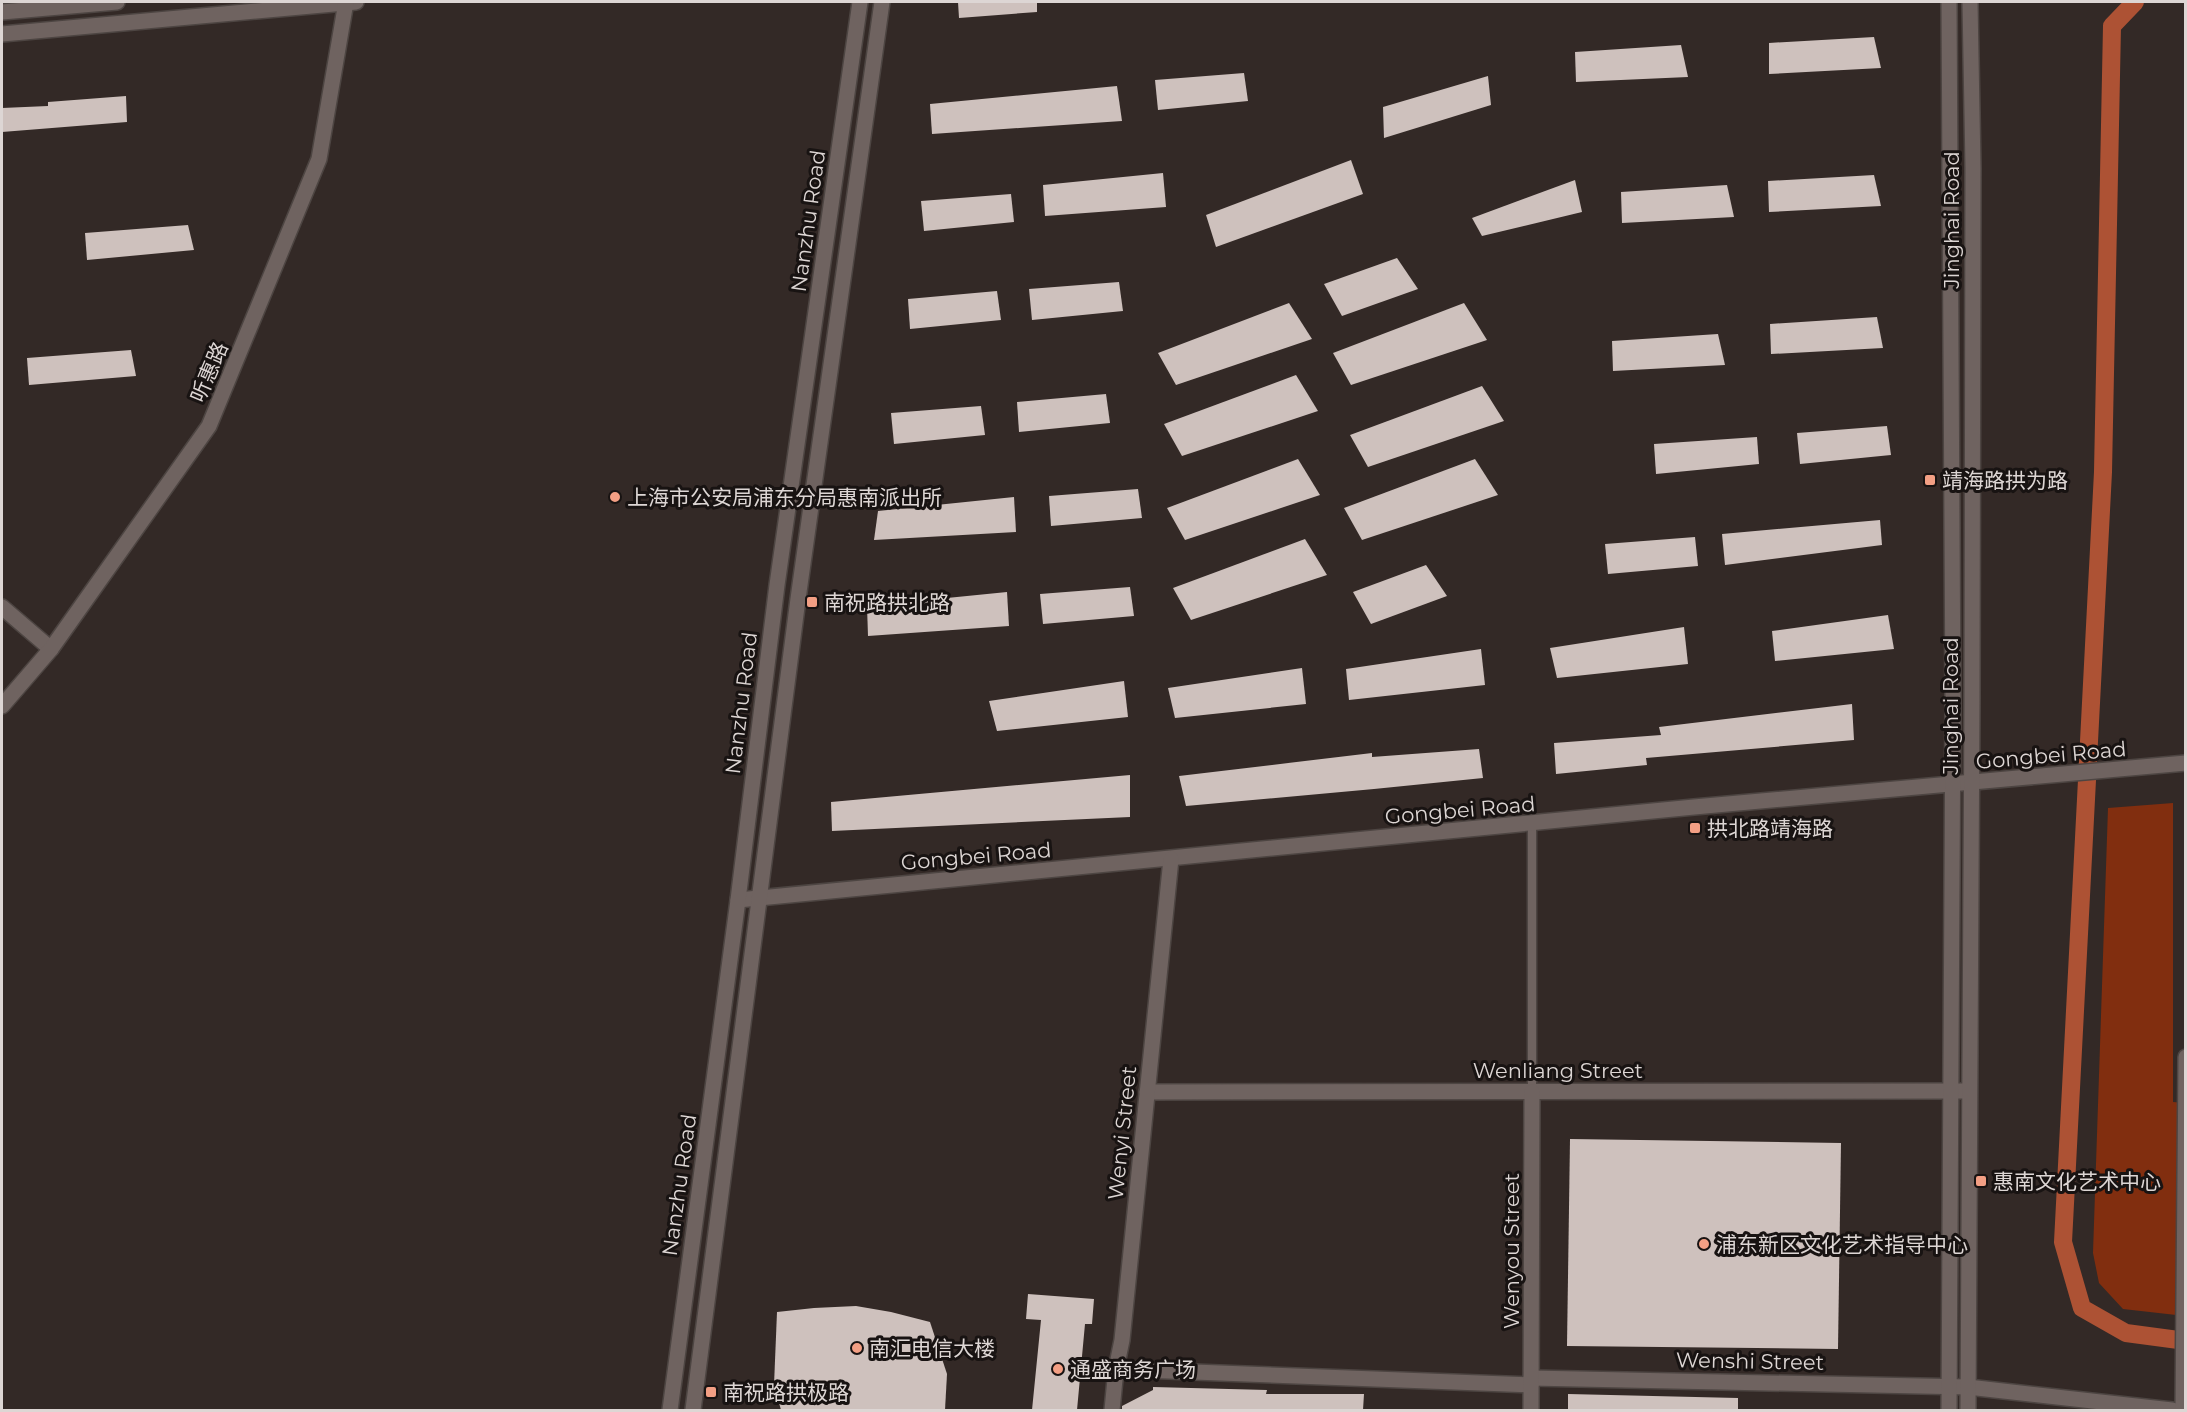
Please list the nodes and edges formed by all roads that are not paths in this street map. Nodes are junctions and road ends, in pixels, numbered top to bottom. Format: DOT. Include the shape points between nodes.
graph roads {
  1 [pos="117,2"];
  2 [pos="349,2"];
  3 [pos="860,2"];
  4 [pos="882,2"];
  5 [pos="1949,2"];
  6 [pos="1970,2"];
  7 [pos="2,12"];
  8 [pos="2,34"];
  9 [pos="2,607"];
  10 [pos="51,649"];
  11 [pos="2,706"];
  12 [pos="2186,763"];
  13 [pos="1971,783"];
  14 [pos="1952,785"];
  15 [pos="1532,825"];
  16 [pos="1171,859"];
  17 [pos="760,897"];
  18 [pos="738,900"];
  19 [pos="2186,1057"];
  20 [pos="1951,1091"];
  21 [pos="1969,1091"];
  22 [pos="1147,1092"];
  23 [pos="1532,1092"];
  24 [pos="2185,1093"];
  25 [pos="1116,1369"];
  26 [pos="1531,1381"];
  27 [pos="1950,1386"];
  28 [pos="1968,1387"];
  29 [pos="670,1410"];
  30 [pos="693,1410"];
  31 [pos="1112,1410"];
  32 [pos="1531,1410"];
  33 [pos="1949,1410"];
  34 [pos="1968,1410"];
  35 [pos="2172,1410"];
  36 [pos="2182,1410"];
  1 -- 7 [label="street"];
  2 -- 8 [label="street"];
  2 -- 10 [label="street, 听惠路" via="319,159 209,426"];
  3 -- 18 [label="street, Nanzhu Road" via="777,585"];
  4 -- 17 [label="street, Nanzhu Road"];
  5 -- 14 [label="street, Jinghai Road"];
  6 -- 13 [label="street, Jinghai Road"];
  9 -- 10 [label="street"];
  10 -- 11 [label="street, 听惠路"];
  12 -- 13 [label="street, Gongbei Road"];
  13 -- 14 [label="street, Gongbei Road"];
  13 -- 21 [label="street, Jinghai Road"];
  14 -- 15 [label="street, Gongbei Road"];
  14 -- 20 [label="street, Jinghai Road"];
  15 -- 16 [label="street, Gongbei Road"];
  15 -- 23 [label="lane"];
  16 -- 17 [label="street, Gongbei Road"];
  16 -- 22 [label="street, Wenyi Street"];
  17 -- 18 [label="street, Gongbei Road"];
  17 -- 30 [label="street, Nanzhu Road"];
  18 -- 29 [label="street, Nanzhu Road"];
  19 -- 24 [label="street"];
  20 -- 21 [label="street, Wenliang Street"];
  20 -- 23 [label="street, Wenliang Street"];
  20 -- 27 [label="street, Jinghai Road"];
  21 -- 28 [label="street, Jinghai Road"];
  22 -- 23 [label="street, Wenliang Street"];
  22 -- 25 [label="street, Wenyi Street"];
  23 -- 26 [label="street, Wenyou Street"];
  24 -- 36 [label="street"];
  25 -- 26 [label="street, Wenshi Street"];
  25 -- 31 [label="street, Wenyi Street"];
  26 -- 27 [label="street, Wenshi Street"];
  26 -- 32 [label="street, Wenyou Street"];
  27 -- 28 [label="street, Wenshi Street"];
  27 -- 33 [label="street, Jinghai Road"];
  28 -- 34 [label="street, Jinghai Road"];
  28 -- 35 [label="street, Wenshi Street"];
}
